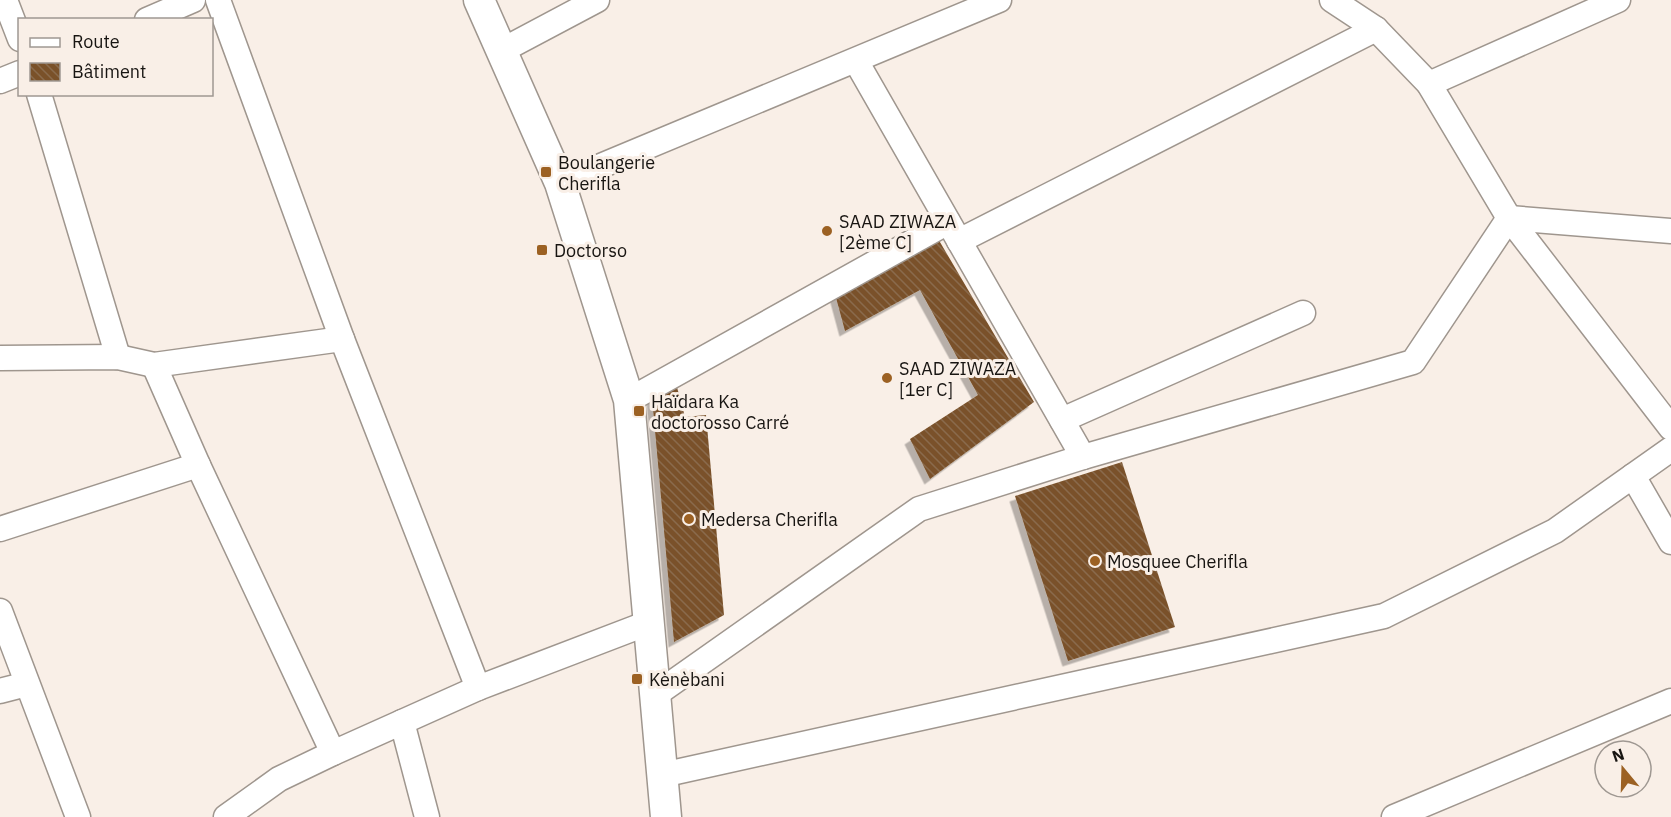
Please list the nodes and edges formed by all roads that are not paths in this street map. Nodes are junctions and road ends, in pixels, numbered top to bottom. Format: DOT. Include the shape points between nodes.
graph roads {
  1 [pos="5,0"];
  2 [pos="193,0"];
  3 [pos="218,0"];
  4 [pos="479,0"];
  5 [pos="597,0"];
  6 [pos="1332,0"];
  7 [pos="1618,0"];
  8 [pos="987,3"];
  9 [pos="152,18"];
  10 [pos="1376,28"];
  11 [pos="18,34"];
  12 [pos="501,51"];
  13 [pos="856,61"];
  14 [pos="18,74"];
  15 [pos="0,81"];
  16 [pos="1429,84"];
  17 [pos="40,96"];
  18 [pos="560,183"];
  19 [pos="1509,218"];
  20 [pos="953,231"];
  21 [pos="1671,231"];
  22 [pos="1303,313"];
  23 [pos="342,339"];
  24 [pos="118,357"];
  25 [pos="0,358"];
  26 [pos="154,365"];
  27 [pos="629,400"];
  28 [pos="1062,420"];
  29 [pos="1671,428"];
  30 [pos="1671,449"];
  31 [pos="1083,457"];
  32 [pos="198,465"];
  33 [pos="1633,476"];
  34 [pos="0,529"];
  35 [pos="1671,542"];
  36 [pos="0,611"];
  37 [pos="648,623"];
  38 [pos="27,684"];
  39 [pos="478,688"];
  40 [pos="0,691"];
  41 [pos="655,695"];
  42 [pos="1671,701"];
  43 [pos="402,722"];
  44 [pos="333,753"];
  45 [pos="662,775"];
  46 [pos="78,817"];
  47 [pos="226,817"];
  48 [pos="428,817"];
  49 [pos="666,817"];
  50 [pos="1395,817"];
  1 -- 11 [label="street"];
  2 -- 9 [label="street"];
  3 -- 23 [label="street"];
  4 -- 12 [label="street"];
  5 -- 12 [label="street"];
  6 -- 10 [label="street"];
  7 -- 16 [label="street"];
  8 -- 13 [label="street"];
  10 -- 16 [label="street"];
  10 -- 20 [label="street"];
  12 -- 18 [label="street"];
  13 -- 18 [label="street"];
  13 -- 20 [label="street"];
  14 -- 15 [label="street"];
  16 -- 19 [label="street"];
  17 -- 24 [label="street"];
  18 -- 27 [label="street"];
  19 -- 21 [label="street"];
  19 -- 29 [label="street"];
  19 -- 31 [label="street" via="1413,362"];
  20 -- 27 [label="street"];
  20 -- 28 [label="street"];
  22 -- 28 [label="street"];
  23 -- 26 [label="street"];
  23 -- 39 [label="street"];
  24 -- 25 [label="street"];
  24 -- 26 [label="street"];
  26 -- 32 [label="street"];
  27 -- 37 [label="street"];
  28 -- 31 [label="street"];
  30 -- 33 [label="street"];
  31 -- 41 [label="street" via="919,509"];
  32 -- 34 [label="street"];
  32 -- 44 [label="street"];
  33 -- 35 [label="street"];
  33 -- 45 [label="street" via="1555,531 1384,616"];
  36 -- 38 [label="street"];
  37 -- 39 [label="street"];
  37 -- 41 [label="street"];
  38 -- 40 [label="street"];
  38 -- 46 [label="street"];
  39 -- 43 [label="street"];
  41 -- 45 [label="street"];
  42 -- 50 [label="street"];
  43 -- 44 [label="street"];
  43 -- 48 [label="street"];
  44 -- 47 [label="street" via="279,779"];
  45 -- 49 [label="street"];
}
